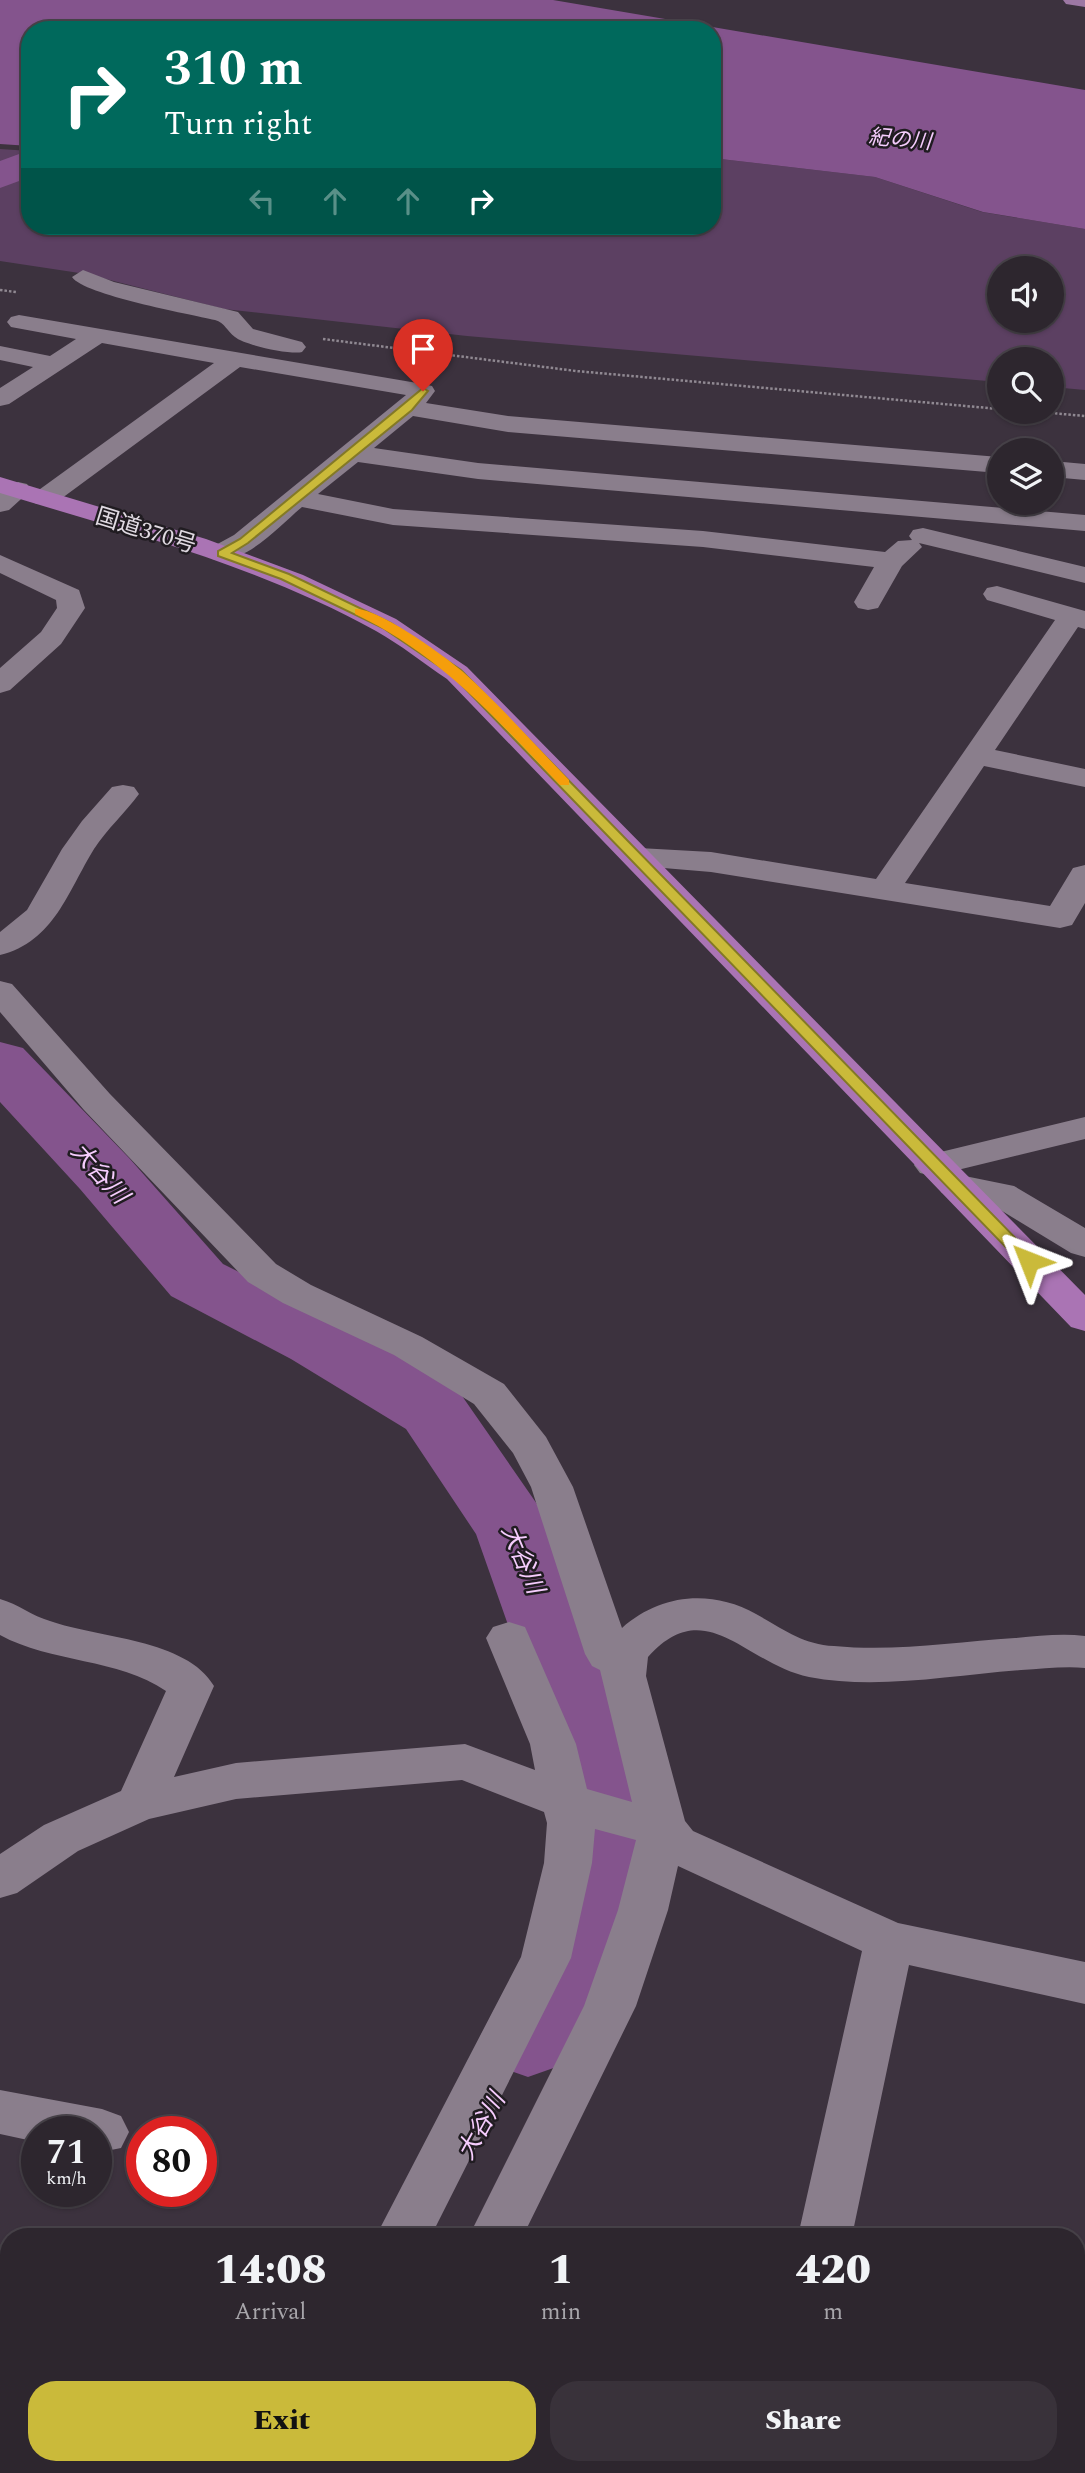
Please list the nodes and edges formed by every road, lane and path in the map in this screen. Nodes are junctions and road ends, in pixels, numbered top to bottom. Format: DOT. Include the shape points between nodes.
graph roads {
  1 [pos="1072,0"];
  2 [pos="1085,2"];
  3 [pos="83,277"];
  4 [pos="0,290"];
  5 [pos="22,293"];
  6 [pos="19,322"];
  7 [pos="98,335"];
  8 [pos="322,339"];
  9 [pos="0,353"];
  10 [pos="235,359"];
  11 [pos="55,364"];
  12 [pos="0,399"];
  13 [pos="415,399"];
  14 [pos="987,408"];
  15 [pos="1064,414"];
  16 [pos="1085,416"];
  17 [pos="684,439"];
  18 [pos="352,453"];
  19 [pos="945,461"];
  20 [pos="987,464"];
  21 [pos="1064,470"];
  22 [pos="1085,472"];
  23 [pos="660,485"];
  24 [pos="16,494"];
  25 [pos="297,498"];
  26 [pos="931,508"];
  27 [pos="1085,523"];
  28 [pos="634,534"];
  29 [pos="923,536"];
  30 [pos="222,553"];
  31 [pos="891,561"];
  32 [pos="0,563"];
  33 [pos="1085,575"];
  34 [pos="997,594"];
  35 [pos="869,602"];
  36 [pos="1078,619"];
  37 [pos="0,684"];
  38 [pos="974,755"];
  39 [pos="1085,778"];
  40 [pos="123,794"];
  41 [pos="639,858"];
  42 [pos="1085,875"];
  43 [pos="884,890"];
  44 [pos="0,945"];
  45 [pos="0,991"];
  46 [pos="1085,1128"];
  47 [pos="944,1175"];
  48 [pos="1085,1245"];
  49 [pos="1085,1318"];
  50 [pos="0,1615"];
  51 [pos="509,1638"];
  52 [pos="1085,1652"];
  53 [pos="623,1662"];
  54 [pos="139,1803"];
  55 [pos="576,1804"];
  56 [pos="649,1825"];
  57 [pos="0,1879"];
  58 [pos="889,1941"];
  59 [pos="1085,1983"];
  60 [pos="0,2112"];
  61 [pos="21,2116"];
  62 [pos="407,2228"];
  63 [pos="500,2228"];
  64 [pos="827,2228"];
  1 -- 2 [label="main road"];
  3 -- 13 [label="street" via="106,287 230,317 245,334 415,381"];
  4 -- 5 [label="path"];
  6 -- 7 [label="street"];
  7 -- 10 [label="street"];
  7 -- 11 [label="street"];
  8 -- 14 [label="path" via="504,364"];
  9 -- 11 [label="street"];
  10 -- 13 [label="street"];
  10 -- 24 [label="street"];
  11 -- 12 [label="street"];
  13 -- 17 [label="street" via="508,424"];
  13 -- 18 [label="street"];
  15 -- 16 [label="path"];
  17 -- 19 [label="street"];
  17 -- 23 [label="street"];
  18 -- 23 [label="street" via="478,471"];
  18 -- 25 [label="street"];
  19 -- 20 [label="street"];
  19 -- 26 [label="street"];
  21 -- 22 [label="street"];
  23 -- 26 [label="street"];
  23 -- 28 [label="street"];
  24 -- 30 [label="highway, 国道370号"];
  25 -- 28 [label="street" via="393,517"];
  25 -- 30 [label="street"];
  26 -- 27 [label="street"];
  26 -- 29 [label="street"];
  28 -- 31 [label="street"];
  29 -- 31 [label="street"];
  29 -- 33 [label="street"];
  30 -- 41 [label="highway, 国道370号" via="285,576 387,625 457,673"];
  31 -- 35 [label="street"];
  32 -- 37 [label="street" via="69,596 71,608 51,639"];
  34 -- 36 [label="street"];
  36 -- 38 [label="street"];
  38 -- 39 [label="street"];
  38 -- 43 [label="street"];
  40 -- 44 [label="street" via="78,849 50,904 33,923"];
  41 -- 43 [label="street" via="711,862"];
  41 -- 47 [label="highway, 国道370号"];
  42 -- 43 [label="street" via="1060,918"];
  45 -- 53 [label="street" via="107,1112 262,1273 408,1346 489,1394 531,1447 552,1487 608,1654"];
  46 -- 47 [label="street"];
  47 -- 48 [label="street" via="1001,1194"];
  47 -- 49 [label="highway, 国道370号"];
  50 -- 54 [label="street" via="35,1633 162,1666 191,1686"];
  51 -- 55 [label="street"];
  52 -- 53 [label="street" via="857,1664 806,1660 740,1623 717,1614 689,1613 659,1624 628,1649"];
  53 -- 56 [label="street"];
  54 -- 55 [label="street" via="236,1781 465,1762"];
  54 -- 57 [label="street" via="61,1839"];
  55 -- 56 [label="street"];
  55 -- 62 [label="street" via="546,1958"];
  56 -- 58 [label="street" via="676,1844"];
  56 -- 63 [label="street" via="643,1910 610,2006"];
  58 -- 59 [label="street"];
  58 -- 64 [label="street"];
  60 -- 61 [label="street"];
}
